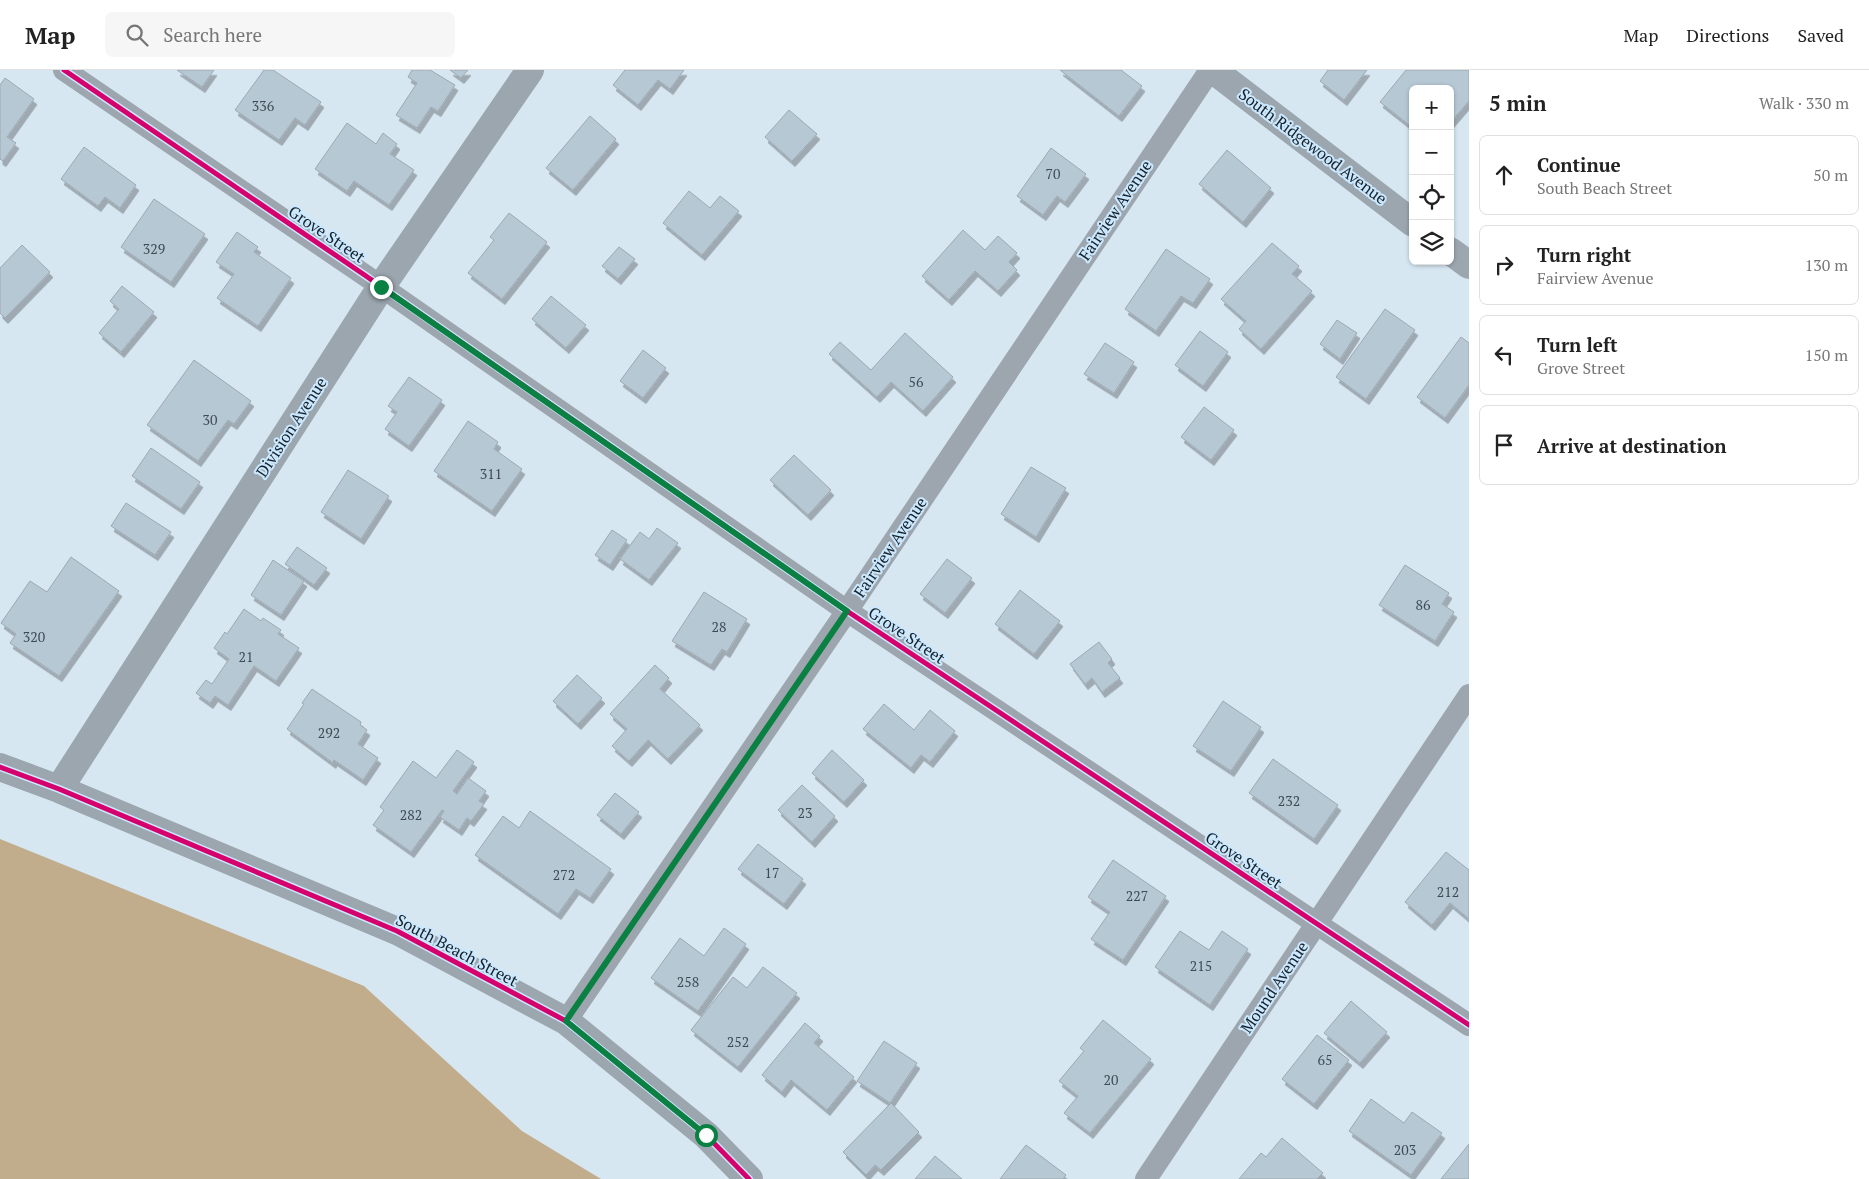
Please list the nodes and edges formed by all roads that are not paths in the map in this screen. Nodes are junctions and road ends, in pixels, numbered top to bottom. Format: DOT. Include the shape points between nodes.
graph roads {
  1 [pos="64,70"];
  2 [pos="530,70"];
  3 [pos="1211,70"];
  4 [pos="1410,220"];
  5 [pos="1454,254"];
  6 [pos="1469,266"];
  7 [pos="381,287"];
  8 [pos="847,611"];
  9 [pos="1469,695"];
  10 [pos="0,767"];
  11 [pos="59,789"];
  12 [pos="1316,924"];
  13 [pos="566,1021"];
  14 [pos="1469,1025"];
  15 [pos="749,1179"];
  16 [pos="1146,1179"];
  1 -- 7 [label="street, Grove Street"];
  2 -- 7 [label="street, Division Avenue"];
  3 -- 4 [label="street, South Ridgewood Avenue"];
  3 -- 8 [label="street, Fairview Avenue"];
  5 -- 6 [label="street"];
  7 -- 8 [label="street, Grove Street"];
  7 -- 11 [label="street, Division Avenue"];
  8 -- 12 [label="street, Grove Street"];
  8 -- 13 [label="street, Fairview Avenue"];
  9 -- 12 [label="street, Mound Avenue"];
  10 -- 11 [label="street, South Beach Street"];
  11 -- 13 [label="street, South Beach Street" via="397,931"];
  12 -- 14 [label="street, Grove Street"];
  12 -- 16 [label="street, Mound Avenue"];
  13 -- 15 [label="street, South Beach Street" via="706,1135"];
}
